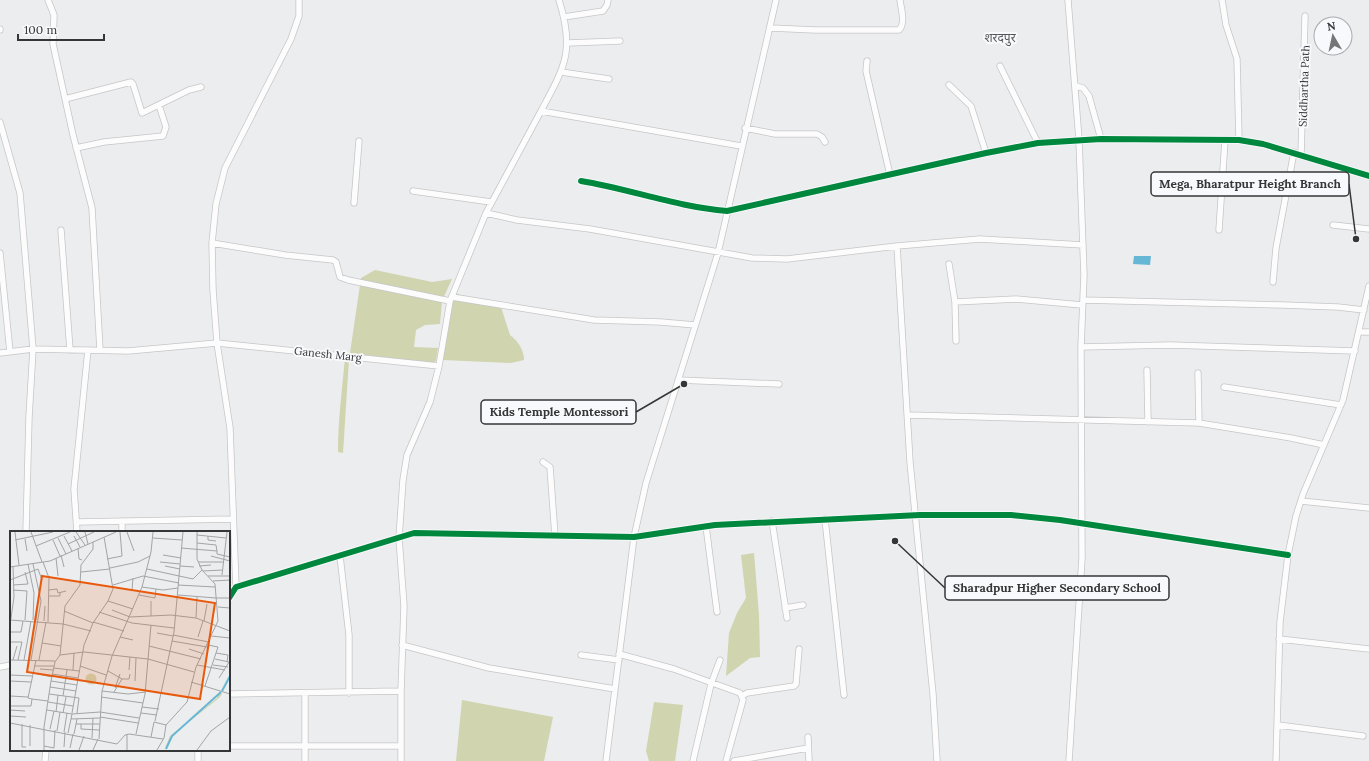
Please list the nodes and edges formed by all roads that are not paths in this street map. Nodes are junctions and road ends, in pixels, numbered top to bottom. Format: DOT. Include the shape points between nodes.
graph roads {
  1 [pos="48,0"];
  2 [pos="299,0"];
  3 [pos="559,0"];
  4 [pos="608,0"];
  5 [pos="776,0"];
  6 [pos="900,0"];
  7 [pos="1068,0"];
  8 [pos="1222,0"];
  9 [pos="1305,16"];
  10 [pos="564,17"];
  11 [pos="771,28"];
  12 [pos="620,41"];
  13 [pos="568,43"];
  14 [pos="867,61"];
  15 [pos="1000,66"];
  16 [pos="561,72"];
  17 [pos="609,79"];
  18 [pos="949,85"];
  19 [pos="1076,86"];
  20 [pos="202,87"];
  21 [pos="65,99"];
  22 [pos="159,105"];
  23 [pos="541,111"];
  24 [pos="0,122"];
  25 [pos="745,128"];
  26 [pos="1101,139"];
  27 [pos="1079,140"];
  28 [pos="1225,140"];
  29 [pos="1239,140"];
  30 [pos="359,141"];
  31 [pos="825,142"];
  32 [pos="1038,143"];
  33 [pos="741,146"];
  34 [pos="76,148"];
  35 [pos="1294,152"];
  36 [pos="986,153"];
  37 [pos="1301,155"];
  38 [pos="890,175"];
  39 [pos="1369,176"];
  40 [pos="581,180"];
  41 [pos="413,191"];
  42 [pos="491,202"];
  43 [pos="354,203"];
  44 [pos="727,211"];
  45 [pos="486,213"];
  46 [pos="1333,224"];
  47 [pos="1369,229"];
  48 [pos="61,230"];
  49 [pos="1219,230"];
  50 [pos="212,243"];
  51 [pos="1083,245"];
  52 [pos="897,246"];
  53 [pos="0,253"];
  54 [pos="718,253"];
  55 [pos="949,264"];
  56 [pos="1273,282"];
  57 [pos="1369,286"];
  58 [pos="451,299"];
  59 [pos="955,302"];
  60 [pos="1082,302"];
  61 [pos="1364,310"];
  62 [pos="695,325"];
  63 [pos="1359,332"];
  64 [pos="1369,332"];
  65 [pos="956,341"];
  66 [pos="217,343"];
  67 [pos="1081,347"];
  68 [pos="33,349"];
  69 [pos="70,350"];
  70 [pos="88,350"];
  71 [pos="100,350"];
  72 [pos="1355,351"];
  73 [pos="10,352"];
  74 [pos="0,353"];
  75 [pos="439,366"];
  76 [pos="1147,370"];
  77 [pos="1198,373"];
  78 [pos="678,380"];
  79 [pos="779,384"];
  80 [pos="1224,387"];
  81 [pos="1341,405"];
  82 [pos="908,415"];
  83 [pos="1082,421"];
  84 [pos="1148,422"];
  85 [pos="1199,423"];
  86 [pos="1324,445"];
  87 [pos="543,462"];
  88 [pos="1301,501"];
  89 [pos="1369,508"];
  90 [pos="915,515"];
  91 [pos="233,519"];
  92 [pos="825,519"];
  93 [pos="122,521"];
  94 [pos="772,521"];
  95 [pos="77,522"];
  96 [pos="1082,524"];
  97 [pos="706,526"];
  98 [pos="26,531"];
  99 [pos="77,531"];
  100 [pos="122,531"];
  101 [pos="555,536"];
  102 [pos="634,537"];
  103 [pos="399,538"];
  104 [pos="1288,555"];
  105 [pos="340,556"];
  106 [pos="236,587"];
  107 [pos="230,596"];
  108 [pos="803,605"];
  109 [pos="785,608"];
  110 [pos="717,612"];
  111 [pos="787,618"];
  112 [pos="1279,639"];
  113 [pos="402,646"];
  114 [pos="799,649"];
  115 [pos="1369,649"];
  116 [pos="582,655"];
  117 [pos="619,657"];
  118 [pos="720,660"];
  119 [pos="10,665"];
  120 [pos="0,667"];
  121 [pos="712,683"];
  122 [pos="615,689"];
  123 [pos="401,691"];
  124 [pos="306,693"];
  125 [pos="349,693"];
  126 [pos="230,694"];
  127 [pos="844,695"];
  128 [pos="742,696"];
  129 [pos="1278,725"];
  130 [pos="1363,736"];
  131 [pos="808,737"];
  132 [pos="230,746"];
  133 [pos="401,746"];
  134 [pos="305,747"];
  135 [pos="808,748"];
  136 [pos="46,751"];
  137 [pos="45,761"];
  138 [pos="305,761"];
  139 [pos="401,761"];
  140 [pos="606,761"];
  141 [pos="693,761"];
  142 [pos="726,761"];
  143 [pos="734,761"];
  144 [pos="808,761"];
  145 [pos="937,761"];
  146 [pos="1069,761"];
  147 [pos="1276,761"];
  1 -- 21 [label="street" via="54,15 53,44"];
  2 -- 50 [label="street" via="299,16 291,39 225,168 216,204"];
  3 -- 10 [label="street"];
  4 -- 10 [label="street" via="603,12"];
  5 -- 11 [label="street"];
  6 -- 11 [label="street" via="903,22 899,30"];
  7 -- 19 [label="street"];
  8 -- 29 [label="street" via="1236,59"];
  9 -- 37 [label="street, Siddhartha Path"];
  10 -- 13 [label="street"];
  11 -- 25 [label="street"];
  12 -- 13 [label="street"];
  13 -- 16 [label="street"];
  14 -- 38 [label="street" via="866,71"];
  15 -- 32 [label="street"];
  16 -- 17 [label="street"];
  16 -- 23 [label="street"];
  18 -- 36 [label="street" via="972,106"];
  19 -- 26 [label="street" via="1083,88 1089,96"];
  19 -- 27 [label="street"];
  20 -- 22 [label="street" via="189,90"];
  21 -- 22 [label="street" via="131,82 142,112"];
  21 -- 34 [label="street"];
  22 -- 34 [label="street" via="166,127 163,136 104,142"];
  23 -- 33 [label="street"];
  23 -- 42 [label="street"];
  24 -- 68 [label="street" via="20,193"];
  25 -- 31 [label="street" via="775,134 817,134"];
  25 -- 33 [label="street"];
  26 -- 27 [label="street"];
  26 -- 28 [label="street"];
  27 -- 32 [label="street"];
  27 -- 51 [label="street"];
  28 -- 29 [label="street"];
  28 -- 49 [label="street"];
  29 -- 35 [label="street"];
  30 -- 43 [label="street"];
  32 -- 36 [label="street"];
  33 -- 44 [label="street"];
  34 -- 71 [label="street" via="92,208"];
  35 -- 37 [label="street"];
  35 -- 56 [label="street" via="1276,248"];
  36 -- 38 [label="street"];
  37 -- 39 [label="street"];
  38 -- 44 [label="street"];
  40 -- 44 [label="street" via="707,209"];
  41 -- 42 [label="street"];
  42 -- 45 [label="street"];
  44 -- 54 [label="street"];
  45 -- 54 [label="street"];
  45 -- 58 [label="street"];
  46 -- 47 [label="street"];
  48 -- 69 [label="street"];
  50 -- 58 [label="street" via="333,260 336,262 340,277 348,280"];
  50 -- 66 [label="street"];
  51 -- 52 [label="street" via="994,239"];
  51 -- 60 [label="street"];
  52 -- 54 [label="street" via="787,259 752,258"];
  52 -- 82 [label="street"];
  53 -- 73 [label="street"];
  54 -- 62 [label="street"];
  55 -- 59 [label="street"];
  57 -- 61 [label="street"];
  58 -- 62 [label="street" via="587,319"];
  58 -- 75 [label="street"];
  59 -- 60 [label="street" via="1016,299"];
  59 -- 65 [label="street"];
  60 -- 61 [label="street" via="1314,306"];
  60 -- 67 [label="street"];
  61 -- 63 [label="street"];
  62 -- 78 [label="street"];
  63 -- 64 [label="street"];
  63 -- 72 [label="street"];
  66 -- 71 [label="street, Ganesh Marg" via="128,351"];
  66 -- 75 [label="street, Ganesh Marg"];
  66 -- 91 [label="street" via="230,428"];
  67 -- 72 [label="street" via="1170,345"];
  67 -- 83 [label="street"];
  68 -- 69 [label="street, Ganesh Marg"];
  68 -- 73 [label="street, Ganesh Marg"];
  68 -- 98 [label="street"];
  69 -- 70 [label="street, Ganesh Marg"];
  70 -- 71 [label="street, Ganesh Marg"];
  70 -- 95 [label="street" via="74,489"];
  72 -- 81 [label="street"];
  73 -- 74 [label="street, Ganesh Marg"];
  75 -- 103 [label="street" via="430,402 407,455"];
  76 -- 84 [label="street"];
  77 -- 85 [label="street"];
  78 -- 79 [label="street"];
  78 -- 102 [label="street" via="646,483"];
  80 -- 81 [label="street"];
  81 -- 86 [label="street"];
  82 -- 83 [label="street"];
  82 -- 90 [label="street"];
  83 -- 84 [label="street"];
  83 -- 96 [label="street"];
  84 -- 85 [label="street"];
  85 -- 86 [label="street"];
  86 -- 88 [label="street"];
  87 -- 101 [label="street" via="550,467"];
  88 -- 89 [label="street"];
  88 -- 104 [label="street"];
  90 -- 92 [label="street"];
  90 -- 96 [label="street" via="1011,515"];
  90 -- 145 [label="street"];
  91 -- 93 [label="street"];
  91 -- 106 [label="street"];
  92 -- 94 [label="street"];
  92 -- 127 [label="street"];
  93 -- 95 [label="street"];
  93 -- 100 [label="street"];
  94 -- 97 [label="street"];
  94 -- 109 [label="street"];
  95 -- 99 [label="street"];
  96 -- 104 [label="street"];
  96 -- 146 [label="street"];
  97 -- 102 [label="street"];
  97 -- 110 [label="street"];
  101 -- 102 [label="street"];
  101 -- 103 [label="street" via="414,534"];
  102 -- 117 [label="street"];
  103 -- 105 [label="street"];
  103 -- 113 [label="street" via="404,606"];
  104 -- 112 [label="street"];
  105 -- 106 [label="street"];
  105 -- 125 [label="street" via="349,635"];
  106 -- 107 [label="street"];
  108 -- 109 [label="street"];
  109 -- 111 [label="street"];
  112 -- 115 [label="street"];
  112 -- 129 [label="street"];
  113 -- 122 [label="street" via="489,668"];
  113 -- 123 [label="street"];
  114 -- 128 [label="street" via="794,686 747,693"];
  116 -- 117 [label="street"];
  117 -- 121 [label="street" via="674,669"];
  117 -- 122 [label="street"];
  118 -- 121 [label="street"];
  119 -- 120 [label="street"];
  121 -- 128 [label="street"];
  121 -- 141 [label="street"];
  122 -- 140 [label="street"];
  123 -- 125 [label="street"];
  123 -- 133 [label="street"];
  124 -- 125 [label="street"];
  124 -- 126 [label="street"];
  124 -- 134 [label="street"];
  128 -- 142 [label="street"];
  129 -- 130 [label="street"];
  129 -- 147 [label="street"];
  131 -- 135 [label="street"];
  132 -- 134 [label="street"];
  133 -- 134 [label="street"];
  133 -- 139 [label="street"];
  134 -- 138 [label="street"];
  135 -- 143 [label="street"];
  135 -- 144 [label="street"];
  136 -- 137 [label="street"];
}
